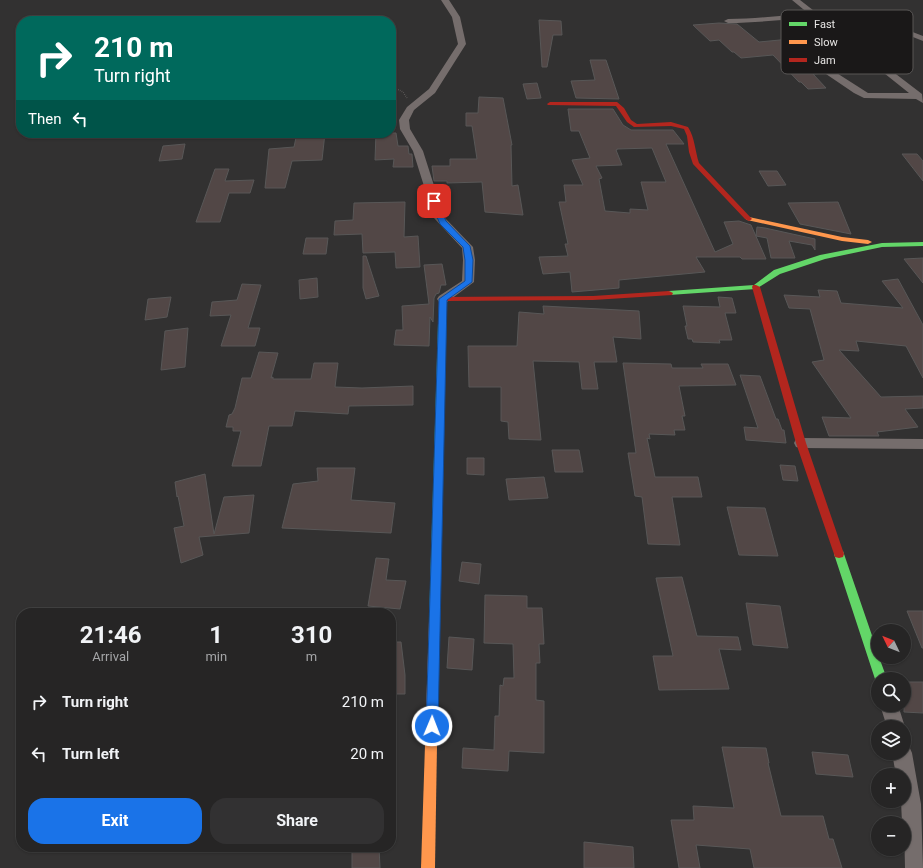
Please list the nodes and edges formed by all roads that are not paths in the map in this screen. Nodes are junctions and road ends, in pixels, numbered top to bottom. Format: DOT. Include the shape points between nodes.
graph roads {
  1 [pos="445,0"];
  2 [pos="796,0"];
  3 [pos="808,10"];
  4 [pos="781,17"];
  5 [pos="728,21"];
  6 [pos="913,35"];
  7 [pos="923,39"];
  8 [pos="833,74"];
  9 [pos="890,74"];
  10 [pos="921,98"];
  11 [pos="550,104"];
  12 [pos="923,244"];
  13 [pos="882,245"];
  14 [pos="756,287"];
  15 [pos="443,299"];
  16 [pos="801,444"];
  17 [pos="923,444"];
  18 [pos="879,672"];
  19 [pos="903,760"];
  20 [pos="428,868"];
  21 [pos="915,868"];
  1 -- 15 [label="street" via="456,17 462,44 432,91 410,109 404,120 418,151 439,218 467,246 468,282"];
  2 -- 3 [label="street"];
  4 -- 5 [label="street" via="756,21"];
  6 -- 7 [label="street"];
  8 -- 10 [label="street" via="866,96"];
  9 -- 10 [label="street"];
  11 -- 13 [label="street" via="617,104 621,106 628,122 636,126 671,124 686,128 696,164 747,218"];
  12 -- 13 [label="street"];
  13 -- 14 [label="street" via="823,258 777,272"];
  14 -- 15 [label="street" via="578,298"];
  14 -- 16 [label="street"];
  15 -- 20 [label="street"];
  16 -- 17 [label="street"];
  16 -- 18 [label="street"];
  19 -- 21 [label="street" via="911,804"];
}
